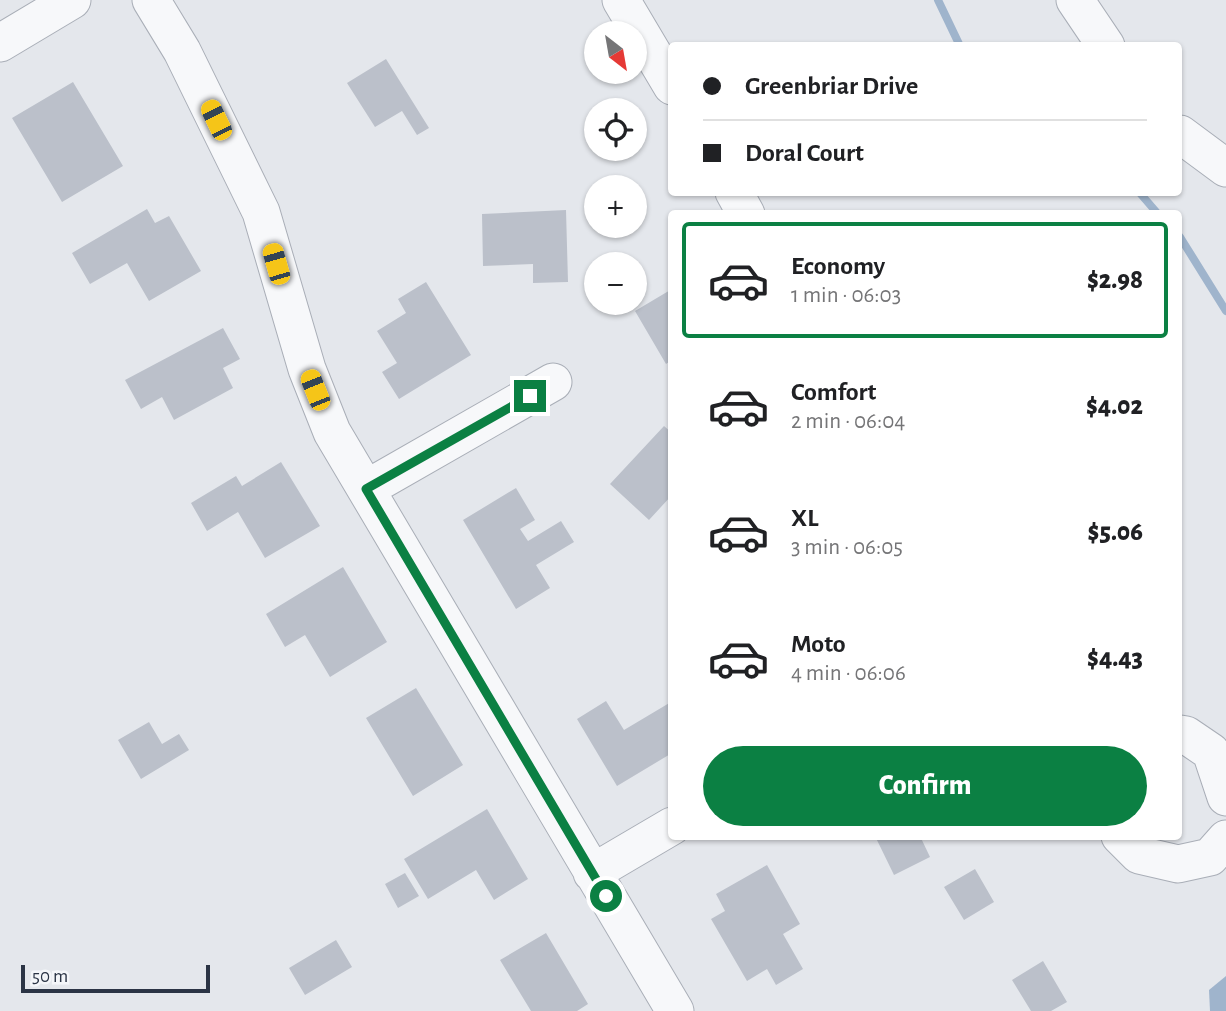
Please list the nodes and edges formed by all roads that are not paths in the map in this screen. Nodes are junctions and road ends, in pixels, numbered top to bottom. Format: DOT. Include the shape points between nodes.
graph roads {
  1 [pos="72,0"];
  2 [pos="151,0"];
  3 [pos="621,0"];
  4 [pos="1075,0"];
  5 [pos="1103,42"];
  6 [pos="0,43"];
  7 [pos="668,79"];
  8 [pos="1182,135"];
  9 [pos="1226,168"];
  10 [pos="553,382"];
  11 [pos="366,489"];
  12 [pos="1182,734"];
  13 [pos="1226,797"];
  14 [pos="668,828"];
  15 [pos="1226,839"];
  16 [pos="1124,840"];
  17 [pos="592,873"];
  18 [pos="675,1011"];
  1 -- 6 [label="street"];
  2 -- 11 [label="street" via="182,51 261,212 307,369 332,432"];
  3 -- 7 [label="street"];
  4 -- 5 [label="street"];
  8 -- 9 [label="street"];
  10 -- 11 [label="street"];
  11 -- 17 [label="street"];
  12 -- 13 [label="street" via="1210,752"];
  14 -- 17 [label="street"];
  15 -- 16 [label="street" via="1210,857 1178,864 1139,855"];
  17 -- 18 [label="street"];
}
